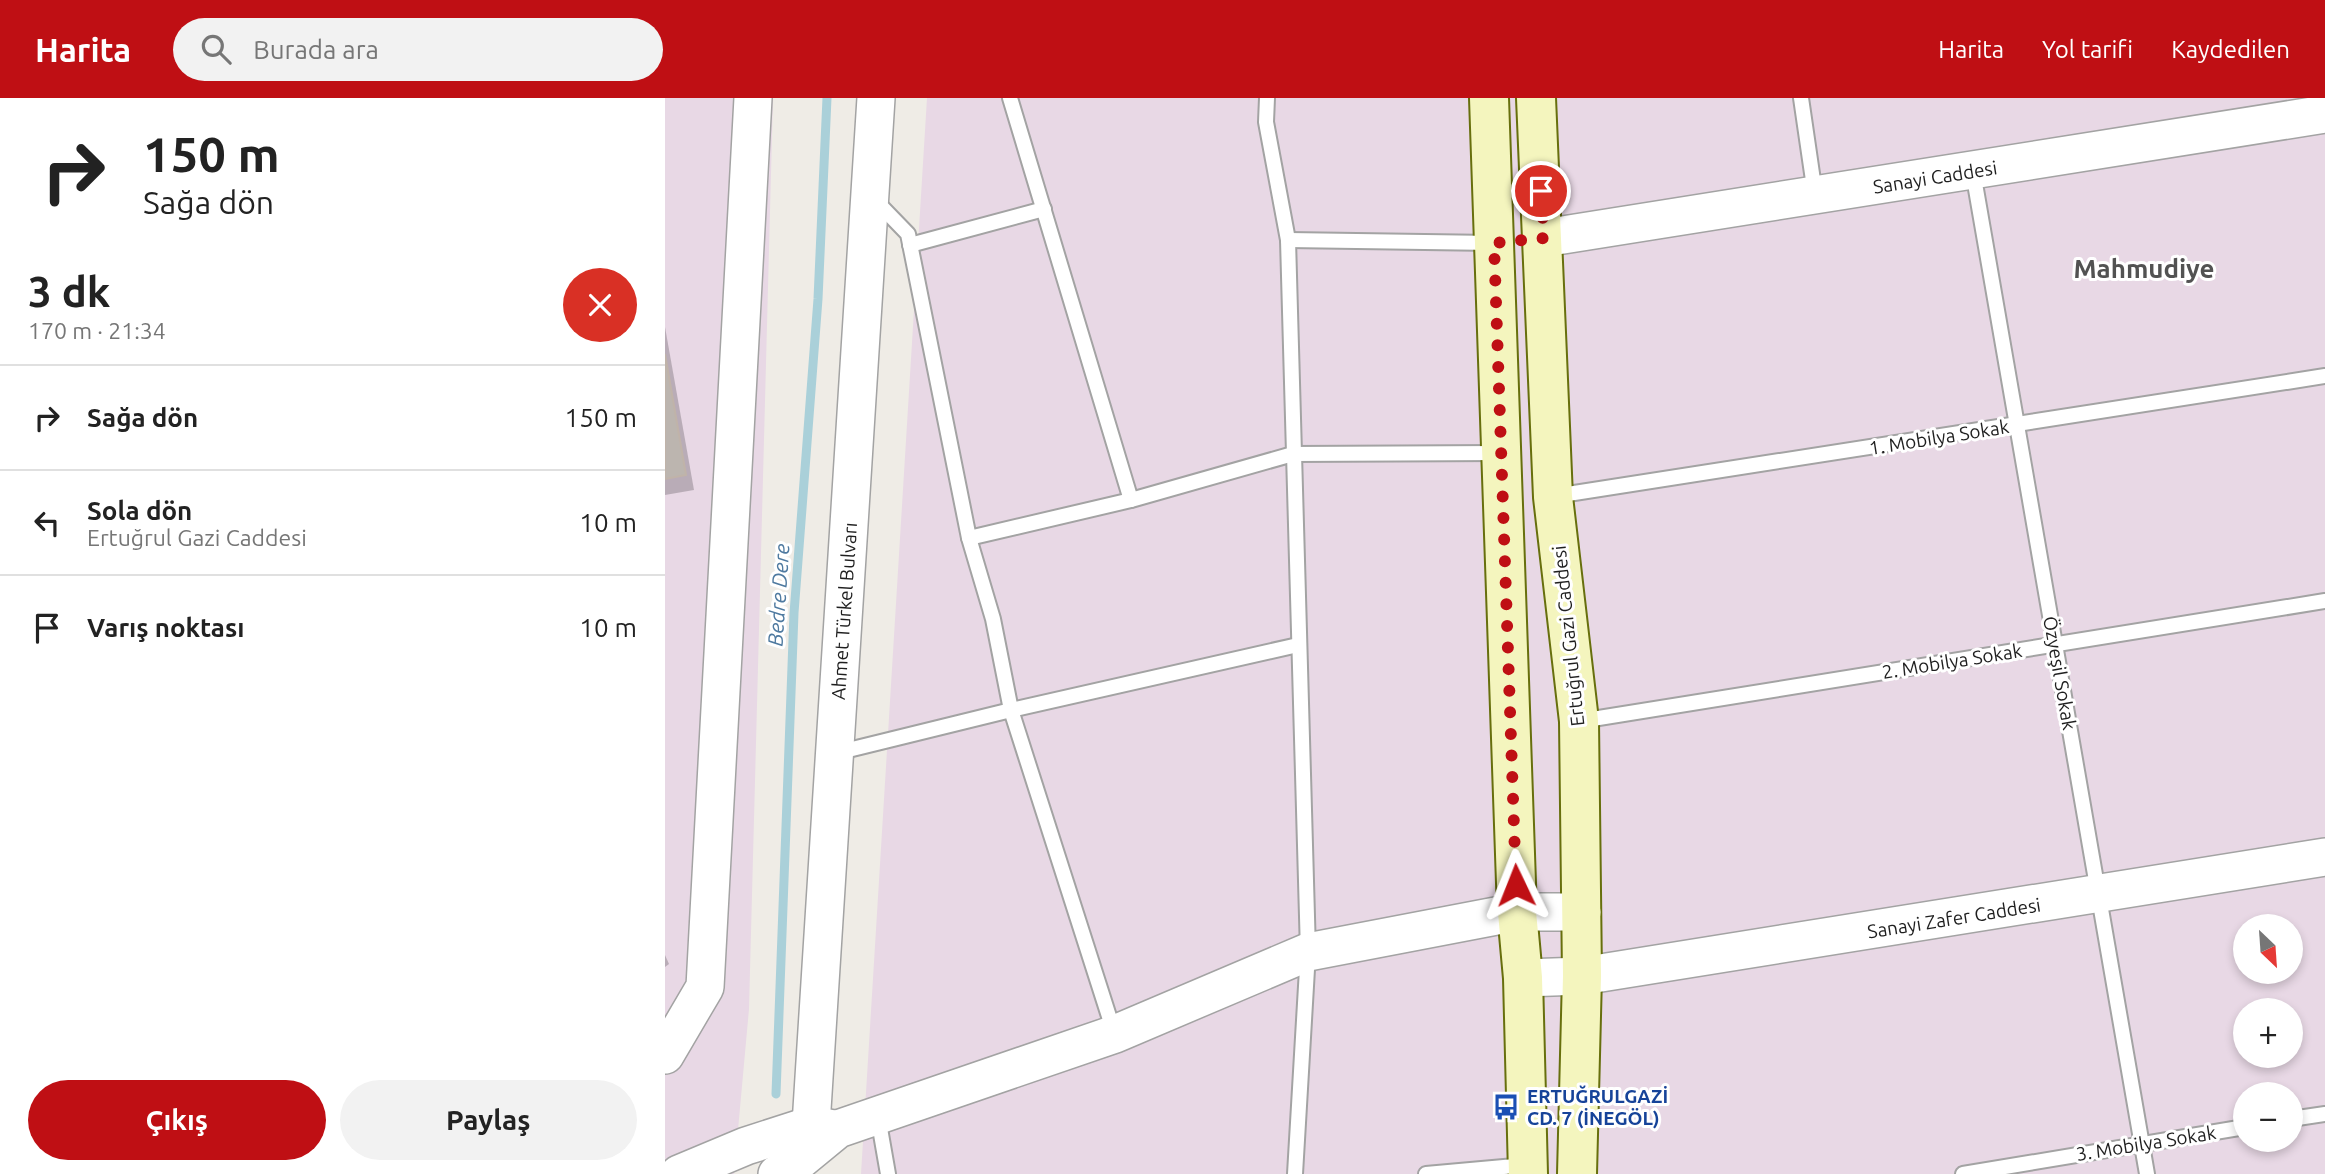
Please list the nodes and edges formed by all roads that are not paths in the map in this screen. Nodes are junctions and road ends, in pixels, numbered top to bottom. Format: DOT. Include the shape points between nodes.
graph roads {
  1 [pos="753,98"];
  2 [pos="876,98"];
  3 [pos="1010,98"];
  4 [pos="1267,98"];
  5 [pos="1489,98"];
  6 [pos="1536,98"];
  7 [pos="1801,98"];
  8 [pos="2325,114"];
  9 [pos="1972,171"];
  10 [pos="870,195"];
  11 [pos="1815,196"];
  12 [pos="1044,209"];
  13 [pos="1544,238"];
  14 [pos="1288,240"];
  15 [pos="1494,243"];
  16 [pos="910,245"];
  17 [pos="2325,376"];
  18 [pos="2017,425"];
  19 [pos="1502,453"];
  20 [pos="1293,454"];
  21 [pos="1553,496"];
  22 [pos="1131,500"];
  23 [pos="969,538"];
  24 [pos="2325,601"];
  25 [pos="1298,645"];
  26 [pos="2055,645"];
  27 [pos="1011,710"];
  28 [pos="1579,721"];
  29 [pos="835,754"];
  30 [pos="2325,857"];
  31 [pos="2098,895"];
  32 [pos="1517,912"];
  33 [pos="1582,912"];
  34 [pos="1308,952"];
  35 [pos="1582,976"];
  36 [pos="1523,978"];
  37 [pos="1115,1034"];
  38 [pos="665,1055"];
  39 [pos="2325,1114"];
  40 [pos="878,1116"];
  41 [pos="2303,1117"];
  42 [pos="825,1127"];
  43 [pos="2233,1129"];
  44 [pos="2142,1144"];
  45 [pos="1528,1169"];
  46 [pos="679,1174"];
  47 [pos="777,1174"];
  48 [pos="888,1174"];
  49 [pos="1295,1174"];
  50 [pos="1426,1174"];
  51 [pos="1577,1174"];
  52 [pos="1963,1174"];
  53 [pos="2147,1174"];
  1 -- 38 [label="street" via="705,986"];
  2 -- 10 [label="street, Ahmet Türkel Bulvarı"];
  3 -- 12 [label="lane"];
  4 -- 14 [label="lane" via="1266,122"];
  5 -- 15 [label="main road"];
  6 -- 13 [label="main road, Ertuğrul Gazi Caddesi"];
  7 -- 11 [label="lane"];
  8 -- 9 [label="street, Sanayi Caddesi"];
  9 -- 11 [label="street, Sanayi Caddesi"];
  9 -- 18 [label="lane, Özyeşil Sokak"];
  10 -- 16 [label="lane" via="908,234"];
  10 -- 29 [label="street, Ahmet Türkel Bulvarı"];
  11 -- 13 [label="street, Sanayi Caddesi"];
  12 -- 16 [label="lane"];
  12 -- 22 [label="lane"];
  13 -- 15 [label="main road"];
  13 -- 21 [label="main road, Ertuğrul Gazi Caddesi"];
  14 -- 15 [label="lane"];
  14 -- 20 [label="lane"];
  15 -- 19 [label="main road"];
  16 -- 23 [label="lane"];
  17 -- 18 [label="lane, 1. Mobilya Sokak"];
  18 -- 21 [label="lane, 1. Mobilya Sokak"];
  18 -- 26 [label="lane, Özyeşil Sokak"];
  19 -- 20 [label="lane"];
  19 -- 32 [label="main road"];
  20 -- 22 [label="lane"];
  20 -- 25 [label="lane"];
  21 -- 28 [label="main road, Ertuğrul Gazi Caddesi"];
  22 -- 23 [label="lane"];
  23 -- 27 [label="lane"];
  24 -- 26 [label="lane, 2. Mobilya Sokak"];
  25 -- 27 [label="lane"];
  25 -- 34 [label="lane"];
  26 -- 28 [label="lane, 2. Mobilya Sokak"];
  26 -- 31 [label="lane, Özyeşil Sokak"];
  27 -- 29 [label="lane"];
  27 -- 37 [label="lane"];
  28 -- 33 [label="main road, Ertuğrul Gazi Caddesi"];
  29 -- 42 [label="street, Ahmet Türkel Bulvarı"];
  30 -- 31 [label="street, Sanayi Zafer Caddesi"];
  31 -- 35 [label="street, Sanayi Zafer Caddesi"];
  31 -- 44 [label="lane, Özyeşil Sokak"];
  32 -- 33 [label="street"];
  32 -- 34 [label="street"];
  32 -- 36 [label="main road"];
  33 -- 35 [label="main road, Ertuğrul Gazi Caddesi"];
  34 -- 37 [label="street"];
  34 -- 49 [label="lane"];
  35 -- 36 [label="street, Sanayi Zafer Caddesi"];
  35 -- 51 [label="main road, Ertuğrul Gazi Caddesi"];
  36 -- 45 [label="main road"];
  37 -- 40 [label="street"];
  39 -- 41 [label="lane"];
  40 -- 42 [label="street"];
  40 -- 48 [label="lane"];
  42 -- 46 [label="street" via="746,1146"];
  42 -- 47 [label="street" via="793,1166"];
  43 -- 44 [label="lane, 3. Mobilya Sokak"];
  44 -- 52 [label="lane, 3. Mobilya Sokak"];
  44 -- 53 [label="lane, Özyeşil Sokak"];
  45 -- 50 [label="lane"];
}
